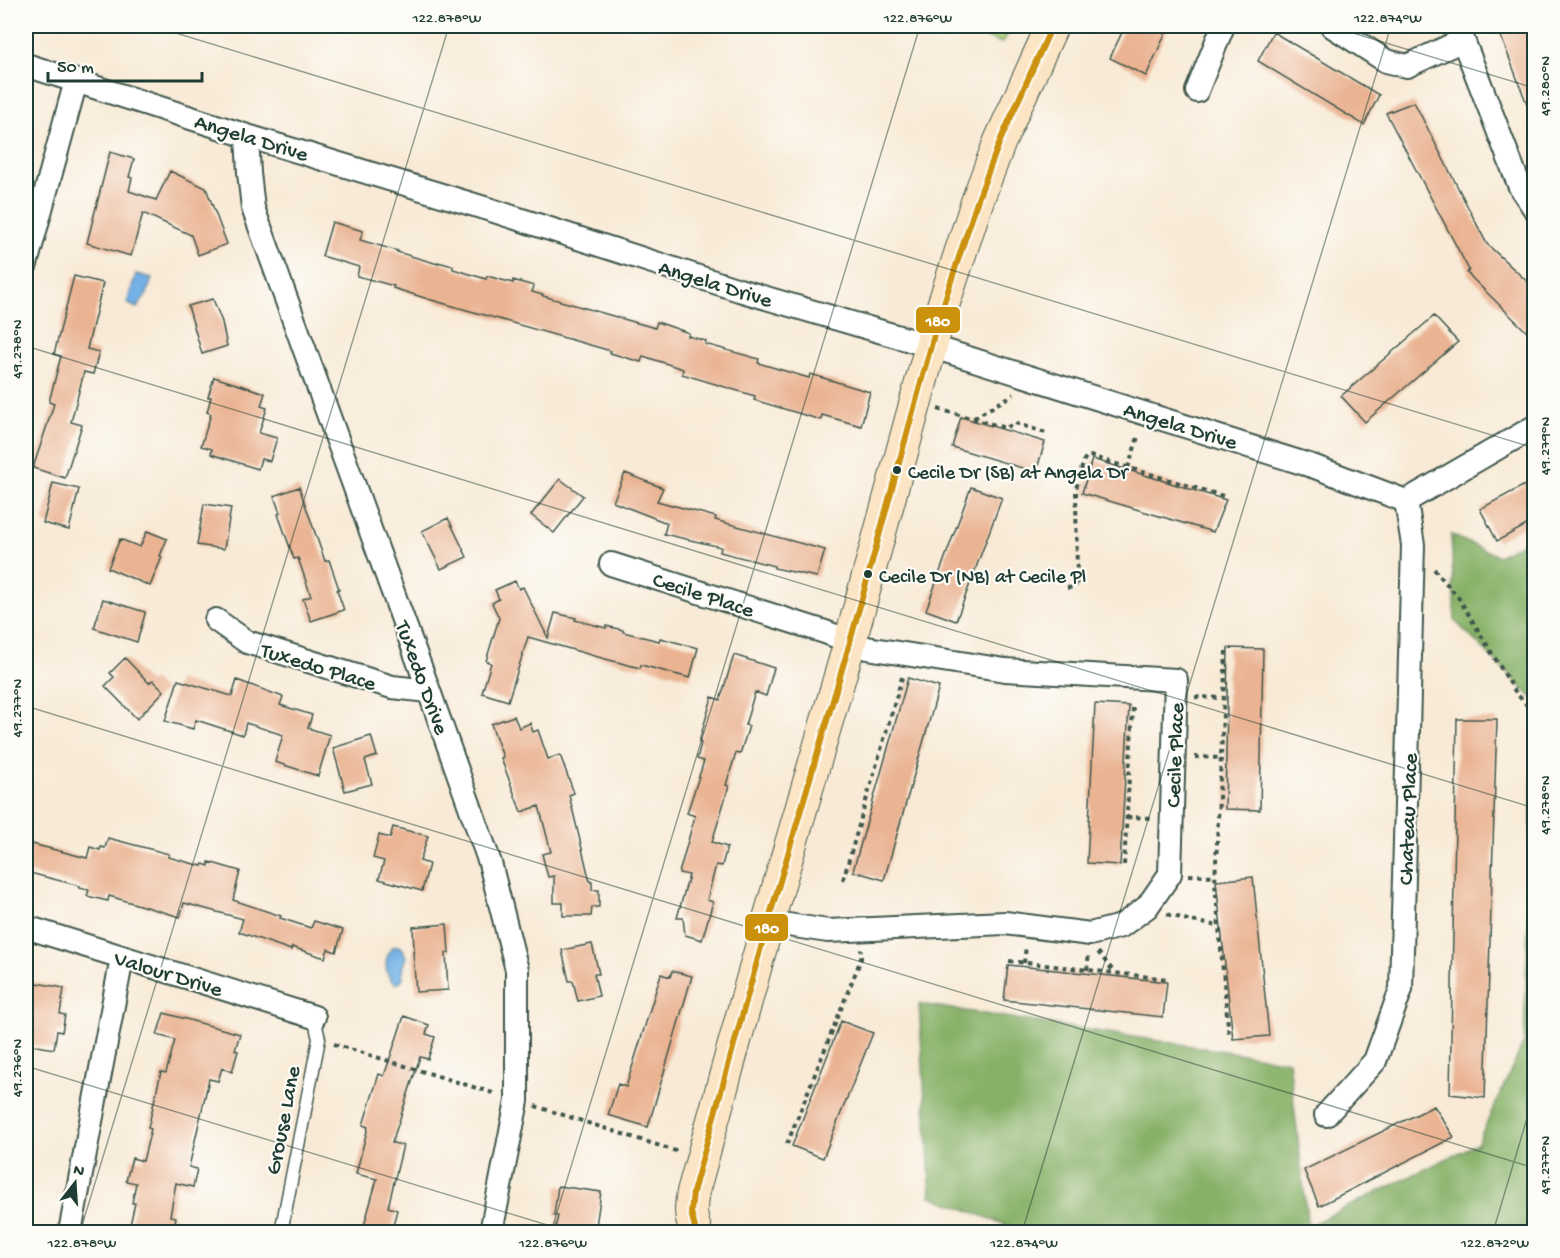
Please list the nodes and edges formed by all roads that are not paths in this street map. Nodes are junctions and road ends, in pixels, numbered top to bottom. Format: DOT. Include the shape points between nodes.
graph roads {
  1 [pos="1052,26"];
  2 [pos="1223,26"];
  3 [pos="1332,26"];
  4 [pos="1461,32"];
  5 [pos="26,65"];
  6 [pos="76,81"];
  7 [pos="1197,90"];
  8 [pos="247,136"];
  9 [pos="1534,207"];
  10 [pos="26,264"];
  11 [pos="930,346"];
  12 [pos="1534,427"];
  13 [pos="1406,501"];
  14 [pos="611,564"];
  15 [pos="216,620"];
  16 [pos="850,642"];
  17 [pos="429,691"];
  18 [pos="768,922"];
  19 [pos="26,927"];
  20 [pos="122,958"];
  21 [pos="314,1017"];
  22 [pos="1326,1115"];
  23 [pos="70,1233"];
  24 [pos="281,1233"];
  25 [pos="491,1233"];
  26 [pos="696,1233"];
  1 -- 11 [label="street" via="1000,141"];
  2 -- 7 [label="street"];
  3 -- 4 [label="street" via="1386,61 1407,66"];
  4 -- 9 [label="street" via="1520,188"];
  5 -- 6 [label="street, Angela Drive"];
  6 -- 8 [label="street, Angela Drive"];
  6 -- 10 [label="street"];
  8 -- 11 [label="street, Angela Drive"];
  8 -- 17 [label="street, Tuxedo Drive" via="253,208"];
  11 -- 13 [label="street, Angela Drive" via="1315,466"];
  11 -- 16 [label="street"];
  12 -- 13 [label="street"];
  13 -- 22 [label="street, Chateau Place" via="1413,545 1401,989 1375,1061"];
  14 -- 16 [label="street, Cecile Place"];
  15 -- 17 [label="street, Tuxedo Place" via="247,642 392,687"];
  16 -- 18 [label="street"];
  16 -- 18 [label="street, Cecile Place" via="1005,670 1176,680 1170,874 1147,907 1121,926 1090,934 1005,923 828,931"];
  17 -- 25 [label="street, Tuxedo Drive" via="490,863 517,970 517,1101"];
  18 -- 26 [label="street" via="693,1192 690,1207"];
  19 -- 20 [label="street, Valour Drive"];
  20 -- 21 [label="street, Valour Drive"];
  20 -- 23 [label="street"];
  21 -- 24 [label="lane, Grouse Lane" via="319,1039"];
}
